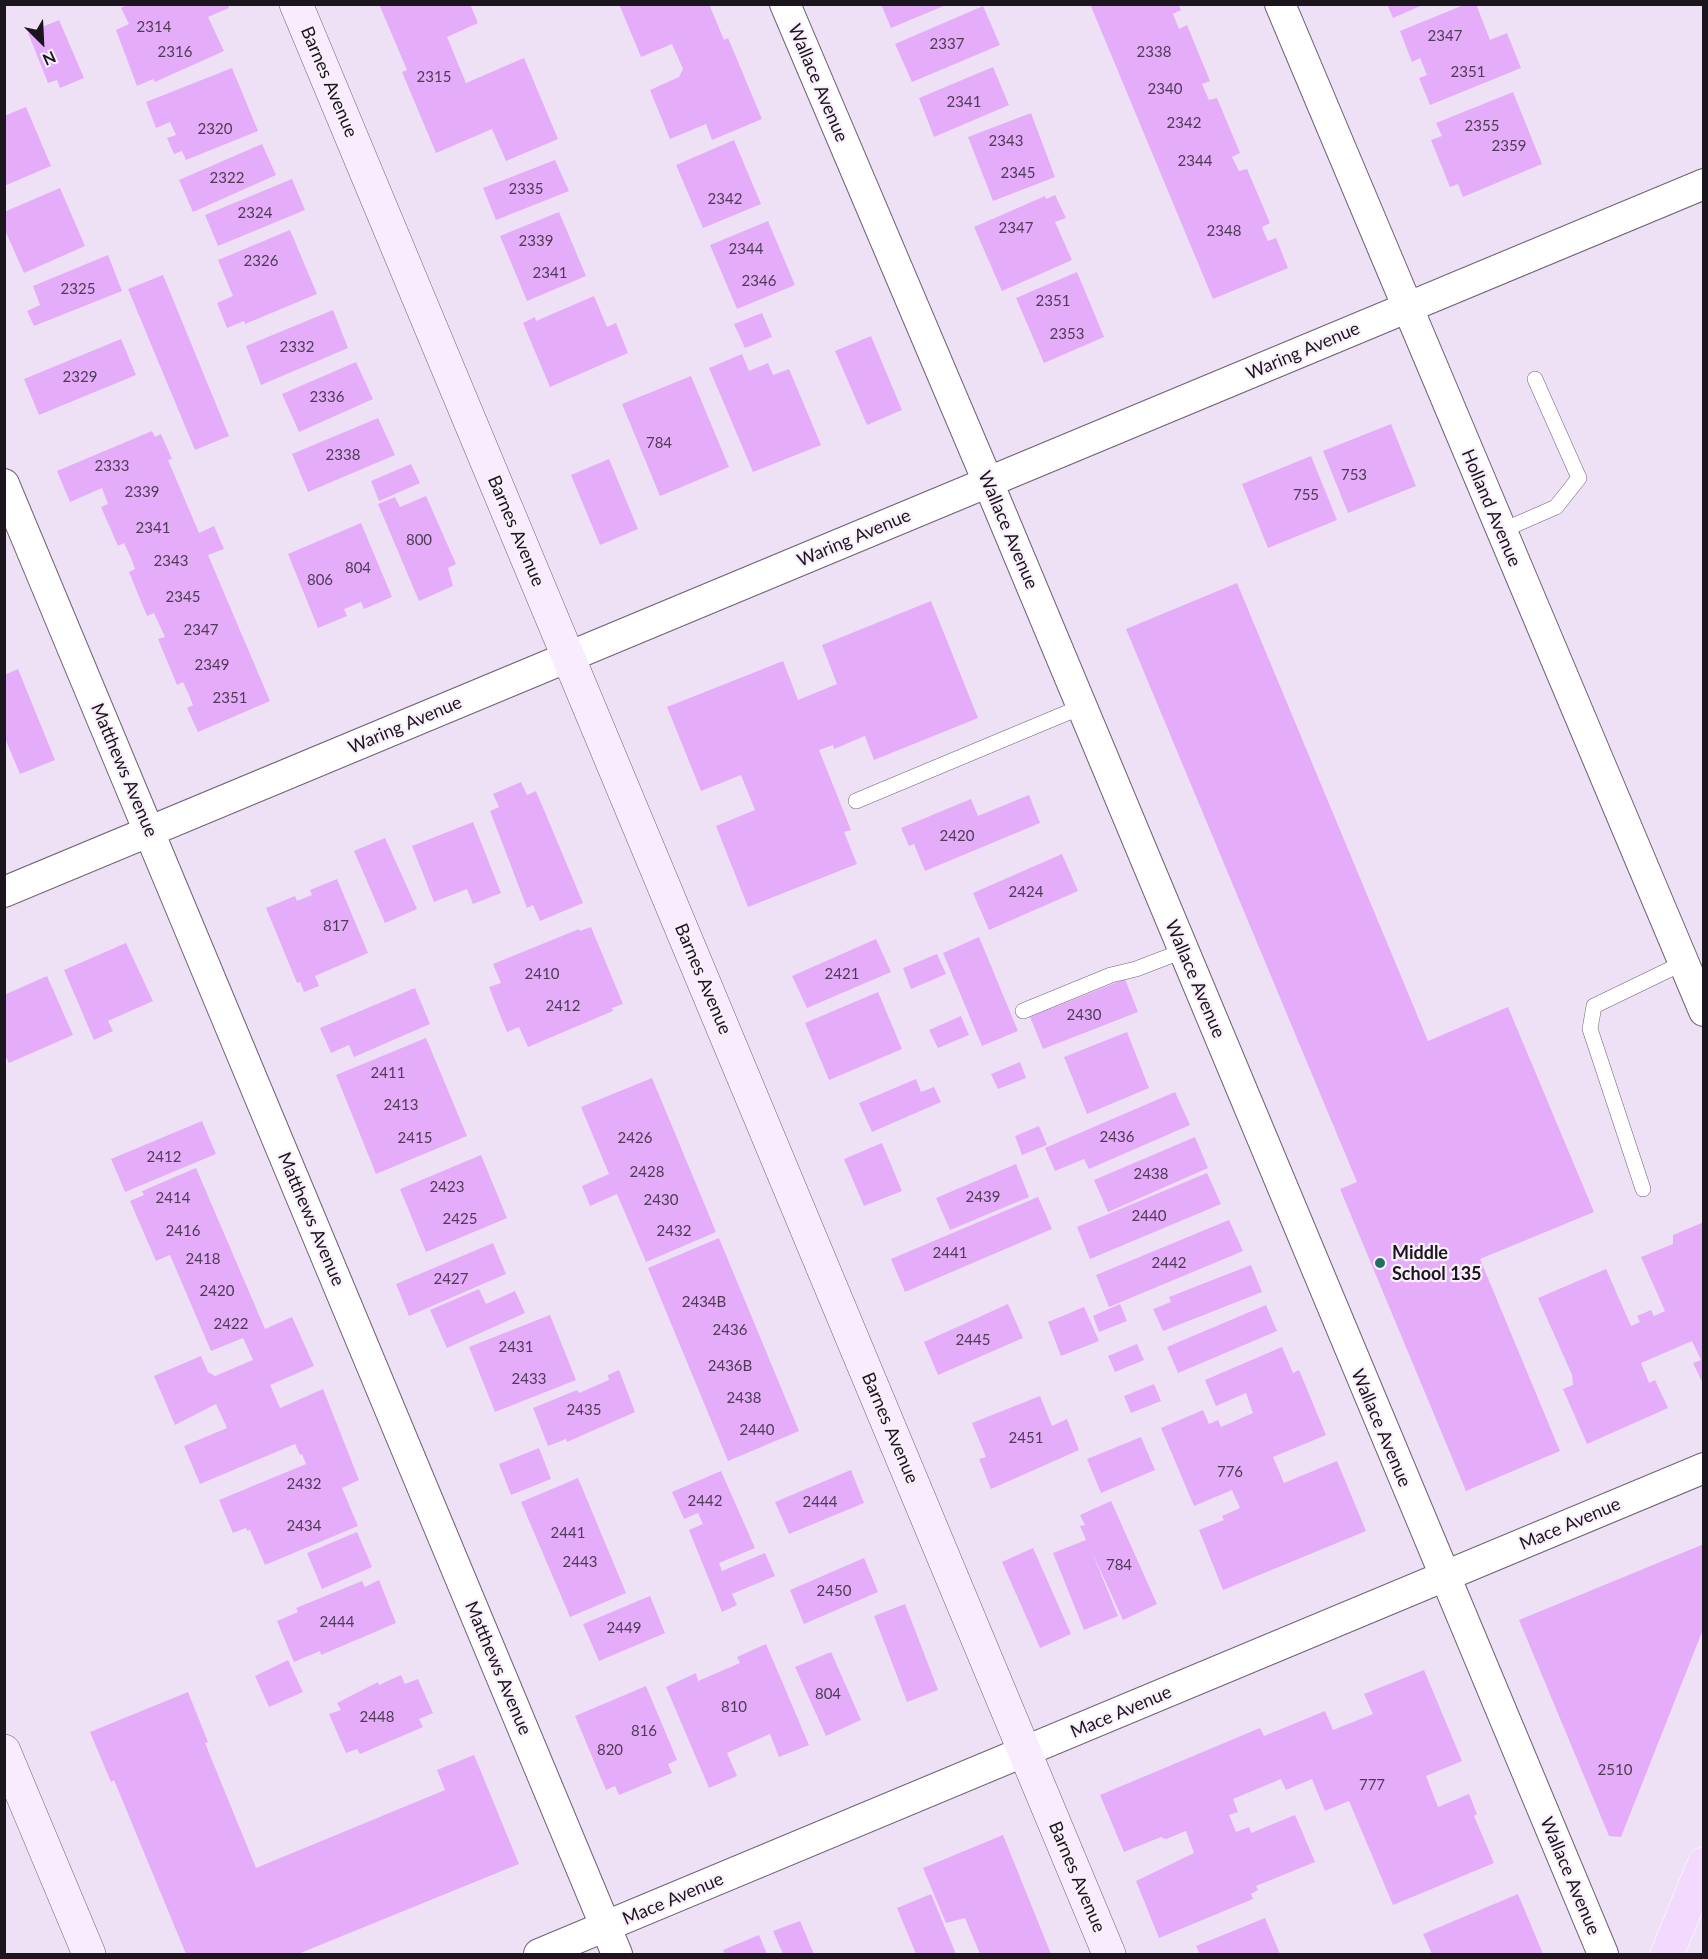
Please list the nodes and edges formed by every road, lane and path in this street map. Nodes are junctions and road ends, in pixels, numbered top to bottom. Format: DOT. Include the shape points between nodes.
graph roads {
  1 [pos="296,4"];
  2 [pos="785,4"];
  3 [pos="1280,4"];
  4 [pos="1704,184"];
  5 [pos="1406,308"];
  6 [pos="1535,379"];
  7 [pos="988,482"];
  8 [pos="4,484"];
  9 [pos="1501,531"];
  10 [pos="569,657"];
  11 [pos="1081,707"];
  12 [pos="856,801"];
  13 [pos="149,831"];
  14 [pos="4,892"];
  15 [pos="1183,951"];
  16 [pos="1683,963"];
  17 [pos="1023,1011"];
  18 [pos="1704,1011"];
  19 [pos="1643,1189"];
  20 [pos="1704,1468"];
  21 [pos="1443,1577"];
  22 [pos="4,1751"];
  23 [pos="1025,1752"];
  24 [pos="1704,1864"];
  25 [pos="605,1927"];
  26 [pos="89,1954"];
  27 [pos="539,1954"];
  28 [pos="617,1954"];
  29 [pos="1109,1954"];
  30 [pos="1603,1954"];
  31 [pos="1667,1954"];
  1 -- 10 [label="street, Barnes Avenue"];
  2 -- 7 [label="street, Wallace Avenue"];
  3 -- 5 [label="street, Holland Avenue"];
  4 -- 5 [label="street, Waring Avenue"];
  5 -- 7 [label="street, Waring Avenue"];
  5 -- 9 [label="street, Holland Avenue"];
  6 -- 9 [label="lane" via="1579,478 1556,507"];
  7 -- 10 [label="street, Waring Avenue"];
  7 -- 11 [label="street, Wallace Avenue"];
  8 -- 13 [label="street, Matthews Avenue"];
  9 -- 16 [label="street, Holland Avenue"];
  10 -- 13 [label="street, Waring Avenue"];
  10 -- 23 [label="street, Barnes Avenue"];
  11 -- 12 [label="lane"];
  11 -- 15 [label="street, Wallace Avenue"];
  13 -- 14 [label="street, Waring Avenue"];
  13 -- 25 [label="street, Matthews Avenue"];
  15 -- 17 [label="lane" via="1110,975"];
  15 -- 21 [label="street, Wallace Avenue"];
  16 -- 18 [label="street, Holland Avenue"];
  16 -- 19 [label="lane" via="1594,1006 1590,1029"];
  20 -- 21 [label="street, Mace Avenue"];
  21 -- 23 [label="street, Mace Avenue"];
  21 -- 30 [label="street, Wallace Avenue"];
  22 -- 26 [label="street"];
  23 -- 25 [label="street, Mace Avenue"];
  23 -- 29 [label="street, Barnes Avenue"];
  24 -- 31 [label="main road"];
  25 -- 27 [label="street, Mace Avenue"];
  25 -- 28 [label="street, Matthews Avenue"];
}
